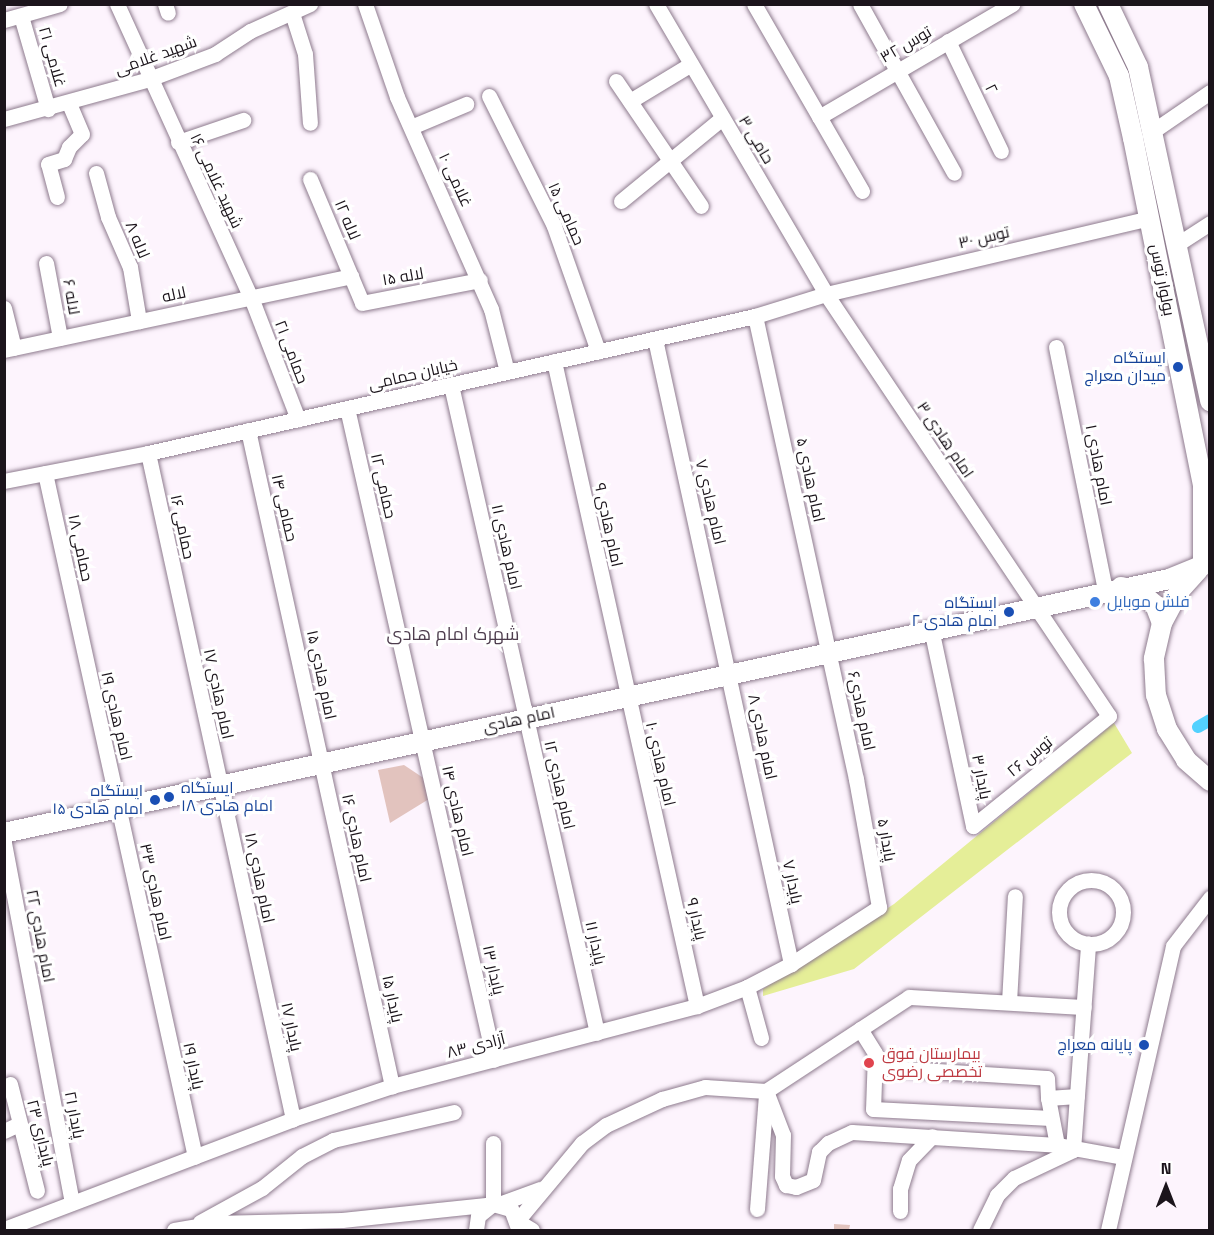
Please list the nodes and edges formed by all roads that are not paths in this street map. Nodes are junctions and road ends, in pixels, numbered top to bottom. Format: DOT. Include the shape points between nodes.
graph roads {
  1 [pos="60,4"];
  2 [pos="117,4"];
  3 [pos="310,4"];
  4 [pos="365,4"];
  5 [pos="656,4"];
  6 [pos="754,4"];
  7 [pos="860,4"];
  8 [pos="1012,4"];
  9 [pos="1084,4"];
  10 [pos="1108,4"];
  11 [pos="292,13"];
  12 [pos="12,15"];
  13 [pos="948,41"];
  14 [pos="691,64"];
  15 [pos="897,71"];
  16 [pos="149,79"];
  17 [pos="616,81"];
  18 [pos="1209,92"];
  19 [pos="489,96"];
  20 [pos="630,101"];
  21 [pos="69,103"];
  22 [pos="466,104"];
  23 [pos="48,109"];
  24 [pos="819,117"];
  25 [pos="722,118"];
  26 [pos="4,119"];
  27 [pos="243,120"];
  28 [pos="310,123"];
  29 [pos="411,127"];
  30 [pos="1153,131"];
  31 [pos="178,141"];
  32 [pos="1001,151"];
  33 [pos="671,162"];
  34 [pos="96,173"];
  35 [pos="954,173"];
  36 [pos="310,179"];
  37 [pos="862,191"];
  38 [pos="57,197"];
  39 [pos="621,201"];
  40 [pos="701,206"];
  41 [pos="1150,218"];
  42 [pos="1209,223"];
  43 [pos="1176,245"];
  44 [pos="46,262"];
  45 [pos="351,276"];
  46 [pos="480,280"];
  47 [pos="826,294"];
  48 [pos="251,297"];
  49 [pos="4,308"];
  50 [pos="755,316"];
  51 [pos="139,321"];
  52 [pos="60,338"];
  53 [pos="655,339"];
  54 [pos="1056,346"];
  55 [pos="9,349"];
  56 [pos="1204,349"];
  57 [pos="598,351"];
  58 [pos="554,361"];
  59 [pos="507,372"];
  60 [pos="451,385"];
  61 [pos="1209,401"];
  62 [pos="347,408"];
  63 [pos="298,419"];
  64 [pos="248,430"];
  65 [pos="148,453"];
  66 [pos="45,473"];
  67 [pos="4,481"];
  68 [pos="1206,563"];
  69 [pos="1113,589"];
  70 [pos="286,594"];
  71 [pos="1034,606"];
  72 [pos="181,609"];
  73 [pos="1162,623"];
  74 [pos="931,629"];
  75 [pos="79,631"];
  76 [pos="830,651"];
  77 [pos="730,673"];
  78 [pos="626,696"];
  79 [pos="1109,716"];
  80 [pos="526,718"];
  81 [pos="423,741"];
  82 [pos="322,763"];
  83 [pos="856,778"];
  84 [pos="1209,781"];
  85 [pos="220,786"];
  86 [pos="118,808"];
  87 [pos="758,808"];
  88 [pos="973,826"];
  89 [pos="4,833"];
  90 [pos="659,841"];
  91 [pos="4,843"];
  92 [pos="558,861"];
  93 [pos="456,889"];
  94 [pos="1015,896"];
  95 [pos="1209,898"];
  96 [pos="879,908"];
  97 [pos="1202,913"];
  98 [pos="356,921"];
  99 [pos="255,944"];
  100 [pos="1088,944"];
  101 [pos="791,964"];
  102 [pos="157,982"];
  103 [pos="748,992"];
  104 [pos="1009,1002"];
  105 [pos="697,1006"];
  106 [pos="1084,1007"];
  107 [pos="860,1029"];
  108 [pos="41,1034"];
  109 [pos="597,1034"];
  110 [pos="761,1038"];
  111 [pos="494,1060"];
  112 [pos="874,1067"];
  113 [pos="10,1084"];
  114 [pos="392,1086"];
  115 [pos="766,1091"];
  116 [pos="1077,1096"];
  117 [pos="1048,1098"];
  118 [pos="454,1112"];
  119 [pos="1051,1118"];
  120 [pos="293,1119"];
  121 [pos="11,1127"];
  122 [pos="932,1136"];
  123 [pos="493,1143"];
  124 [pos="1057,1145"];
  125 [pos="1073,1150"];
  126 [pos="195,1157"];
  127 [pos="1124,1157"];
  128 [pos="548,1185"];
  129 [pos="37,1191"];
  130 [pos="72,1203"];
  131 [pos="496,1204"];
  132 [pos="440,1209"];
  133 [pos="757,1209"];
  134 [pos="900,1211"];
  135 [pos="987,1213"];
  136 [pos="382,1215"];
  137 [pos="346,1225"];
  138 [pos="194,1226"];
  139 [pos="517,1226"];
  140 [pos="4,1229"];
  141 [pos="174,1230"];
  142 [pos="364,1230"];
  143 [pos="476,1230"];
  144 [pos="532,1230"];
  145 [pos="980,1230"];
  146 [pos="985,1230"];
  147 [pos="1108,1230"];
  1 -- 12 [label="street"];
  2 -- 16 [label="street, شهید غلامی ۱۶"];
  3 -- 11 [label="street, شهید غلامی"];
  4 -- 29 [label="street, غلامی ۱۰"];
  5 -- 14 [label="street, حامی ۳"];
  6 -- 24 [label="street"];
  7 -- 15 [label="street"];
  8 -- 13 [label="street, توس ۳۲"];
  9 -- 41 [label="main road, بولوار توس" via="1119,76"];
  10 -- 30 [label="main road, بولوار توس" via="1138,68"];
  11 -- 16 [label="street, شهید غلامی" via="250,31 215,54"];
  11 -- 28 [label="street" via="305,54"];
  12 -- 23 [label="street, غلامی ۲۱"];
  13 -- 15 [label="street, توس ۳۲"];
  13 -- 32 [label="street, ۲"];
  14 -- 20 [label="street"];
  14 -- 25 [label="street, حامی ۳"];
  15 -- 24 [label="street, توس ۳۲"];
  15 -- 35 [label="street"];
  16 -- 21 [label="street, شهید غلامی"];
  16 -- 31 [label="street, شهید غلامی ۱۶"];
  17 -- 20 [label="street"];
  18 -- 30 [label="street"];
  19 -- 57 [label="street, حمامی ۱۵" via="554,226"];
  20 -- 33 [label="street"];
  21 -- 23 [label="street, شهید غلامی"];
  21 -- 38 [label="street" via="82,134 64,159 48,164"];
  22 -- 29 [label="street"];
  23 -- 26 [label="street, شهید غلامی"];
  24 -- 37 [label="street"];
  25 -- 33 [label="street"];
  25 -- 47 [label="street, حامی ۳"];
  27 -- 31 [label="street"];
  29 -- 46 [label="street, غلامی ۱۰"];
  30 -- 43 [label="main road, بولوار توس"];
  31 -- 48 [label="street, شهید غلامی ۱۶"];
  33 -- 39 [label="street"];
  33 -- 40 [label="street"];
  34 -- 51 [label="street, لاله ۸" via="108,217 130,267"];
  36 -- 45 [label="street, لاله ۱۲"];
  41 -- 47 [label="street, توس ۳۰"];
  41 -- 68 [label="main road, بولوار توس" via="1203,486"];
  42 -- 43 [label="street"];
  43 -- 56 [label="main road, بولوار توس"];
  44 -- 52 [label="street, لاله ۶"];
  45 -- 46 [label="street, لاله ۱۵" via="362,303"];
  45 -- 48 [label="street, لاله"];
  46 -- 59 [label="street, غلامی ۱۰"];
  47 -- 50 [label="street, خیابان حمامی"];
  47 -- 71 [label="street, امام هادی ۳"];
  48 -- 51 [label="street, لاله"];
  48 -- 63 [label="street, حمامی ۲۱"];
  49 -- 55 [label="street"];
  50 -- 53 [label="street, خیابان حمامی"];
  50 -- 76 [label="street, امام هادی ۵"];
  51 -- 52 [label="street, لاله"];
  52 -- 55 [label="street, لاله"];
  53 -- 57 [label="street, خیابان حمامی"];
  53 -- 77 [label="street, امام هادی ۷"];
  54 -- 69 [label="street, امام هادی ۱"];
  56 -- 61 [label="main road, بولوار توس"];
  57 -- 58 [label="street, خیابان حمامی"];
  58 -- 59 [label="street, خیابان حمامی"];
  58 -- 78 [label="street, امام هادی ۹"];
  59 -- 60 [label="street, خیابان حمامی"];
  60 -- 62 [label="street, خیابان حمامی"];
  60 -- 80 [label="street, امام هادی ۱۱"];
  62 -- 63 [label="street, خیابان حمامی"];
  62 -- 81 [label="street, حمامی ۱۲"];
  63 -- 64 [label="street, خیابان حمامی"];
  64 -- 65 [label="street, خیابان حمامی"];
  64 -- 70 [label="street, حمامی ۱۴"];
  65 -- 66 [label="street, خیابان حمامی"];
  65 -- 72 [label="street, حمامی ۱۶"];
  66 -- 67 [label="street, خیابان حمامی"];
  66 -- 75 [label="street, حمامی ۱۸"];
  68 -- 69 [label="main road, امام هادی" via="1169,579"];
  68 -- 73 [label="main road" via="1179,591"];
  69 -- 71 [label="main road, امام هادی"];
  69 -- 73 [label="main road" via="1140,592 1155,605"];
  70 -- 82 [label="street, امام هادی ۱۵"];
  71 -- 74 [label="main road, امام هادی"];
  71 -- 79 [label="street, امام هادی ۳"];
  72 -- 85 [label="street, امام هادی ۱۷"];
  73 -- 84 [label="main road" via="1154,659 1156,695 1167,729 1186,760"];
  74 -- 76 [label="main road, امام هادی"];
  74 -- 88 [label="street, پایدار ۳"];
  75 -- 86 [label="street, امام هادی ۱۹"];
  76 -- 77 [label="main road, امام هادی"];
  76 -- 83 [label="street, امام هادی۶"];
  77 -- 78 [label="main road, امام هادی"];
  77 -- 87 [label="street, امام هادی ۸"];
  78 -- 80 [label="main road, امام هادی"];
  78 -- 90 [label="street, امام هادی ۱۰"];
  79 -- 88 [label="street, توس ۲۶"];
  80 -- 81 [label="main road, امام هادی"];
  80 -- 92 [label="street, امام هادی ۱۲"];
  81 -- 82 [label="main road, امام هادی"];
  81 -- 93 [label="street, امام هادی ۱۴"];
  82 -- 85 [label="main road, امام هادی"];
  82 -- 98 [label="street, امام هادی ۱۶"];
  83 -- 96 [label="street, پایدار ۵"];
  85 -- 86 [label="main road, امام هادی"];
  85 -- 99 [label="street, امام هادی ۱۸"];
  86 -- 89 [label="main road, امام هادی"];
  86 -- 102 [label="street, امام هادی ۳۳"];
  87 -- 101 [label="street, پایدار ۷"];
  90 -- 105 [label="street, پایدار ۹"];
  91 -- 108 [label="street, امام هادی ۲۲"];
  92 -- 109 [label="street, پایدار ۱۱"];
  93 -- 111 [label="street, پایدار ۱۳"];
  94 -- 104 [label="street"];
  95 -- 97 [label="street"];
  96 -- 101 [label="street, آزادی ۸۳"];
  97 -- 127 [label="street" via="1173,946 1168,961"];
  98 -- 114 [label="street, پایدار ۱۵"];
  99 -- 120 [label="street, پایدار ۱۷"];
  100 -- 100 [label="street" via="1108,939 1121,924 1123,914 1118,894 1093,879 1083,880 1066,891 1058,909 1059,919 1070,936"];
  100 -- 106 [label="street"];
  101 -- 103 [label="street, آزادی ۸۳"];
  102 -- 126 [label="street, پایدار ۱۹"];
  103 -- 105 [label="street, آزادی ۸۳"];
  103 -- 110 [label="street"];
  104 -- 106 [label="street"];
  104 -- 107 [label="street" via="909,997"];
  105 -- 109 [label="street, آزادی ۸۳"];
  106 -- 116 [label="street"];
  107 -- 112 [label="street" via="875,1053"];
  107 -- 115 [label="street"];
  108 -- 130 [label="street, پایدار ۲۱"];
  109 -- 111 [label="street, آزادی ۸۳"];
  111 -- 114 [label="street, آزادی ۸۳"];
  112 -- 117 [label="street" via="1047,1078"];
  112 -- 119 [label="street" via="873,1108"];
  113 -- 121 [label="street, پایداری ۲۳"];
  114 -- 120 [label="street, آزادی ۸۳"];
  115 -- 122 [label="street" via="783,1135 782,1176 786,1185 796,1187 813,1180 819,1152 840,1135 852,1132"];
  115 -- 128 [label="street" via="705,1086 647,1105 606,1125 582,1143"];
  115 -- 133 [label="street"];
  116 -- 117 [label="street"];
  116 -- 125 [label="street"];
  117 -- 119 [label="street"];
  118 -- 138 [label="street" via="333,1140 302,1156 262,1188"];
  119 -- 124 [label="street"];
  120 -- 126 [label="street, آزادی ۸۳"];
  121 -- 129 [label="street, پایداری ۲۳"];
  122 -- 124 [label="street"];
  122 -- 134 [label="street" via="909,1160 900,1189"];
  123 -- 131 [label="street"];
  124 -- 125 [label="street"];
  125 -- 127 [label="street"];
  125 -- 135 [label="street" via="1014,1178"];
  126 -- 130 [label="street, آزادی ۸۳"];
  127 -- 147 [label="street"];
  128 -- 131 [label="street" via="524,1197"];
  128 -- 139 [label="street"];
  130 -- 140 [label="street, آزادی ۸۳"];
  131 -- 132 [label="street"];
  131 -- 139 [label="street" via="511,1209"];
  131 -- 143 [label="street" via="477,1216"];
  132 -- 136 [label="street"];
  132 -- 143 [label="street" via="455,1214"];
  135 -- 145 [label="street"];
  135 -- 146 [label="street"];
  136 -- 137 [label="street"];
  136 -- 142 [label="street"];
  137 -- 138 [label="street"];
  138 -- 141 [label="street"];
  139 -- 144 [label="street"];
}
